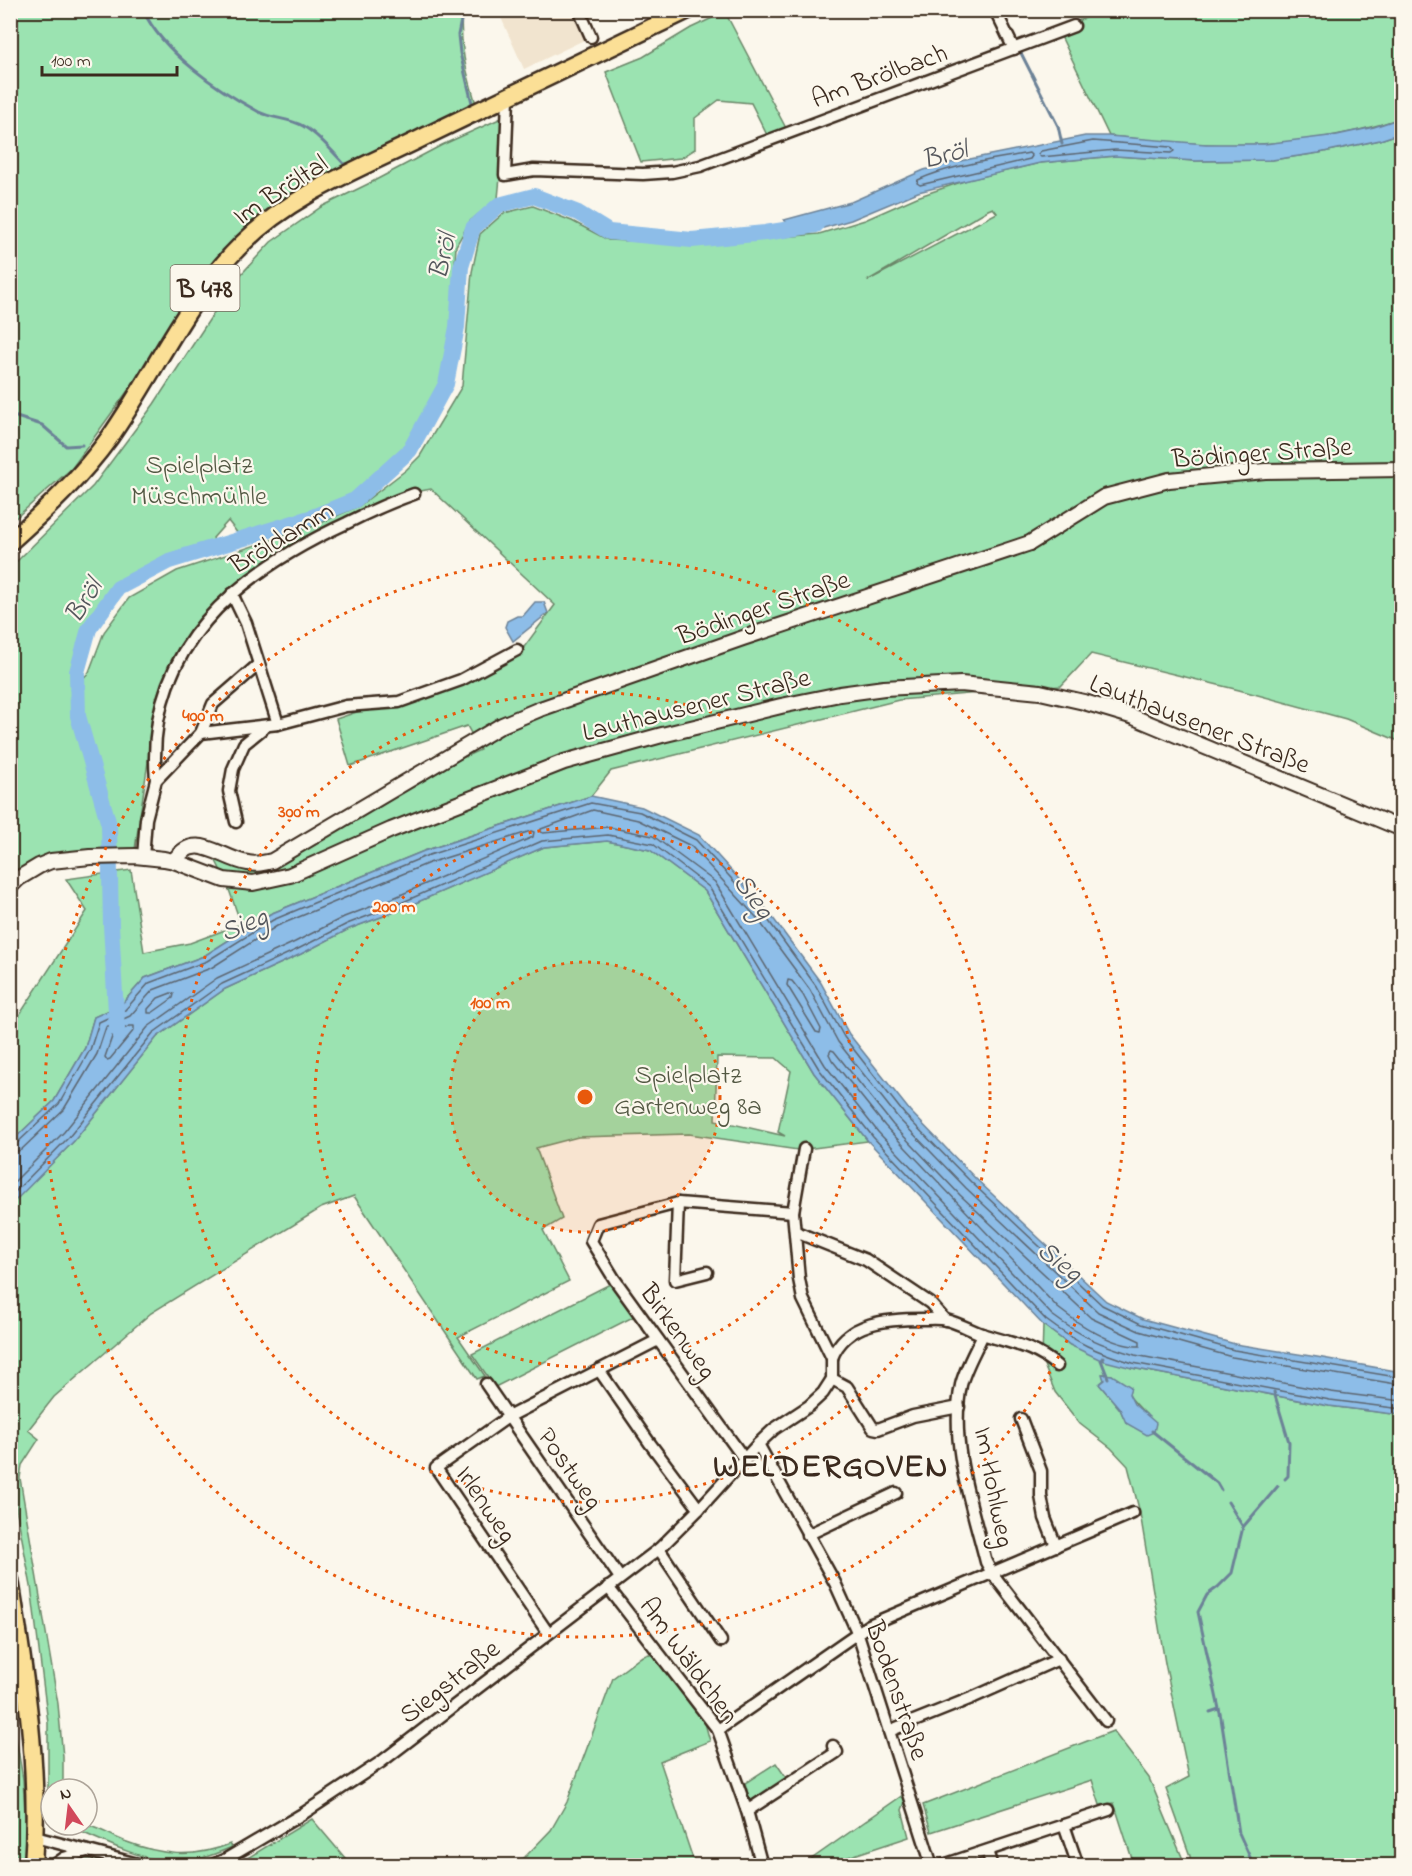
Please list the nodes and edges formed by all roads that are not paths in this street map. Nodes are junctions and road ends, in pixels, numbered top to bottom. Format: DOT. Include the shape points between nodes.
graph roads {
  1 [pos="579,10"];
  2 [pos="688,10"];
  3 [pos="994,10"];
  4 [pos="1074,26"];
  5 [pos="591,37"];
  6 [pos="1014,49"];
  7 [pos="508,98"];
  8 [pos="1401,469"];
  9 [pos="414,494"];
  10 [pos="10,542"];
  11 [pos="232,594"];
  12 [pos="517,650"];
  13 [pos="259,664"];
  14 [pos="278,724"];
  15 [pos="266,726"];
  16 [pos="201,734"];
  17 [pos="156,780"];
  18 [pos="236,822"];
  19 [pos="1401,829"];
  20 [pos="139,857"];
  21 [pos="174,861"];
  22 [pos="10,887"];
  23 [pos="804,1149"];
  24 [pos="678,1203"];
  25 [pos="793,1212"];
  26 [pos="796,1232"];
  27 [pos="707,1272"];
  28 [pos="945,1320"];
  29 [pos="983,1334"];
  30 [pos="658,1340"];
  31 [pos="832,1358"];
  32 [pos="1057,1366"];
  33 [pos="599,1370"];
  34 [pos="832,1379"];
  35 [pos="486,1384"];
  36 [pos="959,1407"];
  37 [pos="507,1417"];
  38 [pos="1021,1419"];
  39 [pos="758,1444"];
  40 [pos="745,1460"];
  41 [pos="896,1493"];
  42 [pos="699,1509"];
  43 [pos="1133,1513"];
  44 [pos="807,1535"];
  45 [pos="1056,1546"];
  46 [pos="659,1549"];
  47 [pos="992,1573"];
  48 [pos="620,1578"];
  49 [pos="10,1580"];
  50 [pos="608,1587"];
  51 [pos="548,1633"];
  52 [pos="858,1634"];
  53 [pos="721,1641"];
  54 [pos="1059,1659"];
  55 [pos="1106,1721"];
  56 [pos="718,1730"];
  57 [pos="889,1731"];
  58 [pos="833,1746"];
  59 [pos="1108,1810"];
  60 [pos="747,1811"];
  61 [pos="1064,1825"];
  62 [pos="35,1837"];
  63 [pos="87,1850"];
  64 [pos="987,1851"];
  65 [pos="33,1866"];
  66 [pos="53,1866"];
  67 [pos="145,1866"];
  68 [pos="210,1866"];
  69 [pos="762,1866"];
  70 [pos="932,1866"];
  71 [pos="940,1866"];
  72 [pos="993,1866"];
  73 [pos="1078,1866"];
  1 -- 5 [label="street"];
  2 -- 7 [label="main road, Im Bröltal / B 478"];
  3 -- 6 [label="street"];
  4 -- 6 [label="street, Am Brölbach"];
  6 -- 7 [label="street, Am Brölbach" via="700,166 672,172 534,170 506,175"];
  7 -- 10 [label="main road, Im Bröltal / B 478" via="307,196 242,243 199,297 111,436 81,475"];
  8 -- 21 [label="street, Bödinger Straße" via="1264,471 1169,480 1104,497 1030,543 743,638 502,725 272,861 246,863 199,846 189,847"];
  9 -- 11 [label="street, Bröldamm" via="315,538 273,562"];
  11 -- 13 [label="street"];
  11 -- 17 [label="street, Bröldamm" via="208,617 166,687 154,763"];
  12 -- 14 [label="street" via="461,680 399,702 346,706"];
  13 -- 14 [label="street"];
  13 -- 16 [label="street" via="213,704"];
  14 -- 15 [label="street"];
  15 -- 16 [label="street"];
  15 -- 18 [label="street" via="244,744 233,769 228,791"];
  16 -- 17 [label="street"];
  17 -- 20 [label="street"];
  19 -- 21 [label="street, Lauthausener Straße" via="1131,716 1040,692 961,684 884,688 790,704 564,762 391,830 290,875 253,884 224,880"];
  20 -- 21 [label="street, Lauthausener Straße"];
  20 -- 22 [label="street, Lauthausener Straße" via="90,856 51,861"];
  23 -- 25 [label="street"];
  24 -- 25 [label="street"];
  24 -- 27 [label="street" via="675,1280"];
  24 -- 30 [label="street, Birkenweg" via="598,1224 591,1240"];
  25 -- 26 [label="street"];
  26 -- 28 [label="street" via="866,1260 930,1303"];
  26 -- 31 [label="street" via="803,1299"];
  28 -- 29 [label="street"];
  28 -- 31 [label="street" via="887,1319 844,1338"];
  29 -- 32 [label="street" via="1036,1351"];
  29 -- 36 [label="street, Im Hohlweg" via="962,1383"];
  30 -- 33 [label="street, Irlenweg"];
  30 -- 40 [label="street, Birkenweg"];
  31 -- 34 [label="street"];
  33 -- 37 [label="street, Irlenweg"];
  33 -- 42 [label="street"];
  34 -- 36 [label="street" via="847,1387 873,1428"];
  34 -- 39 [label="street, Siegstraße" via="809,1406"];
  35 -- 37 [label="street, Postweg"];
  36 -- 47 [label="street, Im Hohlweg" via="964,1479"];
  37 -- 48 [label="street, Postweg"];
  37 -- 51 [label="street, Irlenweg" via="436,1468"];
  38 -- 45 [label="street" via="1041,1471 1045,1518"];
  39 -- 40 [label="street, Siegstraße"];
  39 -- 44 [label="street, Bodenstraße"];
  40 -- 42 [label="street, Siegstraße"];
  41 -- 44 [label="street"];
  42 -- 46 [label="street, Siegstraße"];
  43 -- 45 [label="street"];
  44 -- 52 [label="street, Bodenstraße"];
  45 -- 47 [label="street"];
  46 -- 48 [label="street, Siegstraße"];
  46 -- 53 [label="street"];
  47 -- 52 [label="street" via="869,1625"];
  47 -- 54 [label="street, Im Hohlweg"];
  48 -- 50 [label="street, Siegstraße"];
  49 -- 62 [label="main road" via="27,1706"];
  50 -- 51 [label="street, Siegstraße"];
  50 -- 56 [label="street, Am Wäldchen"];
  51 -- 68 [label="street, Siegstraße" via="381,1762 294,1819"];
  52 -- 56 [label="street"];
  52 -- 57 [label="street, Bodenstraße"];
  54 -- 55 [label="street, Im Hohlweg"];
  54 -- 57 [label="street"];
  56 -- 60 [label="street, Am Wäldchen"];
  57 -- 70 [label="street, Bodenstraße"];
  58 -- 60 [label="street" via="837,1752"];
  59 -- 61 [label="street"];
  60 -- 69 [label="street, Am Wäldchen"];
  61 -- 64 [label="street"];
  61 -- 73 [label="street"];
  62 -- 63 [label="street"];
  62 -- 65 [label="main road"];
  63 -- 66 [label="street"];
  63 -- 67 [label="street"];
  64 -- 71 [label="street"];
  64 -- 72 [label="street"];
}
